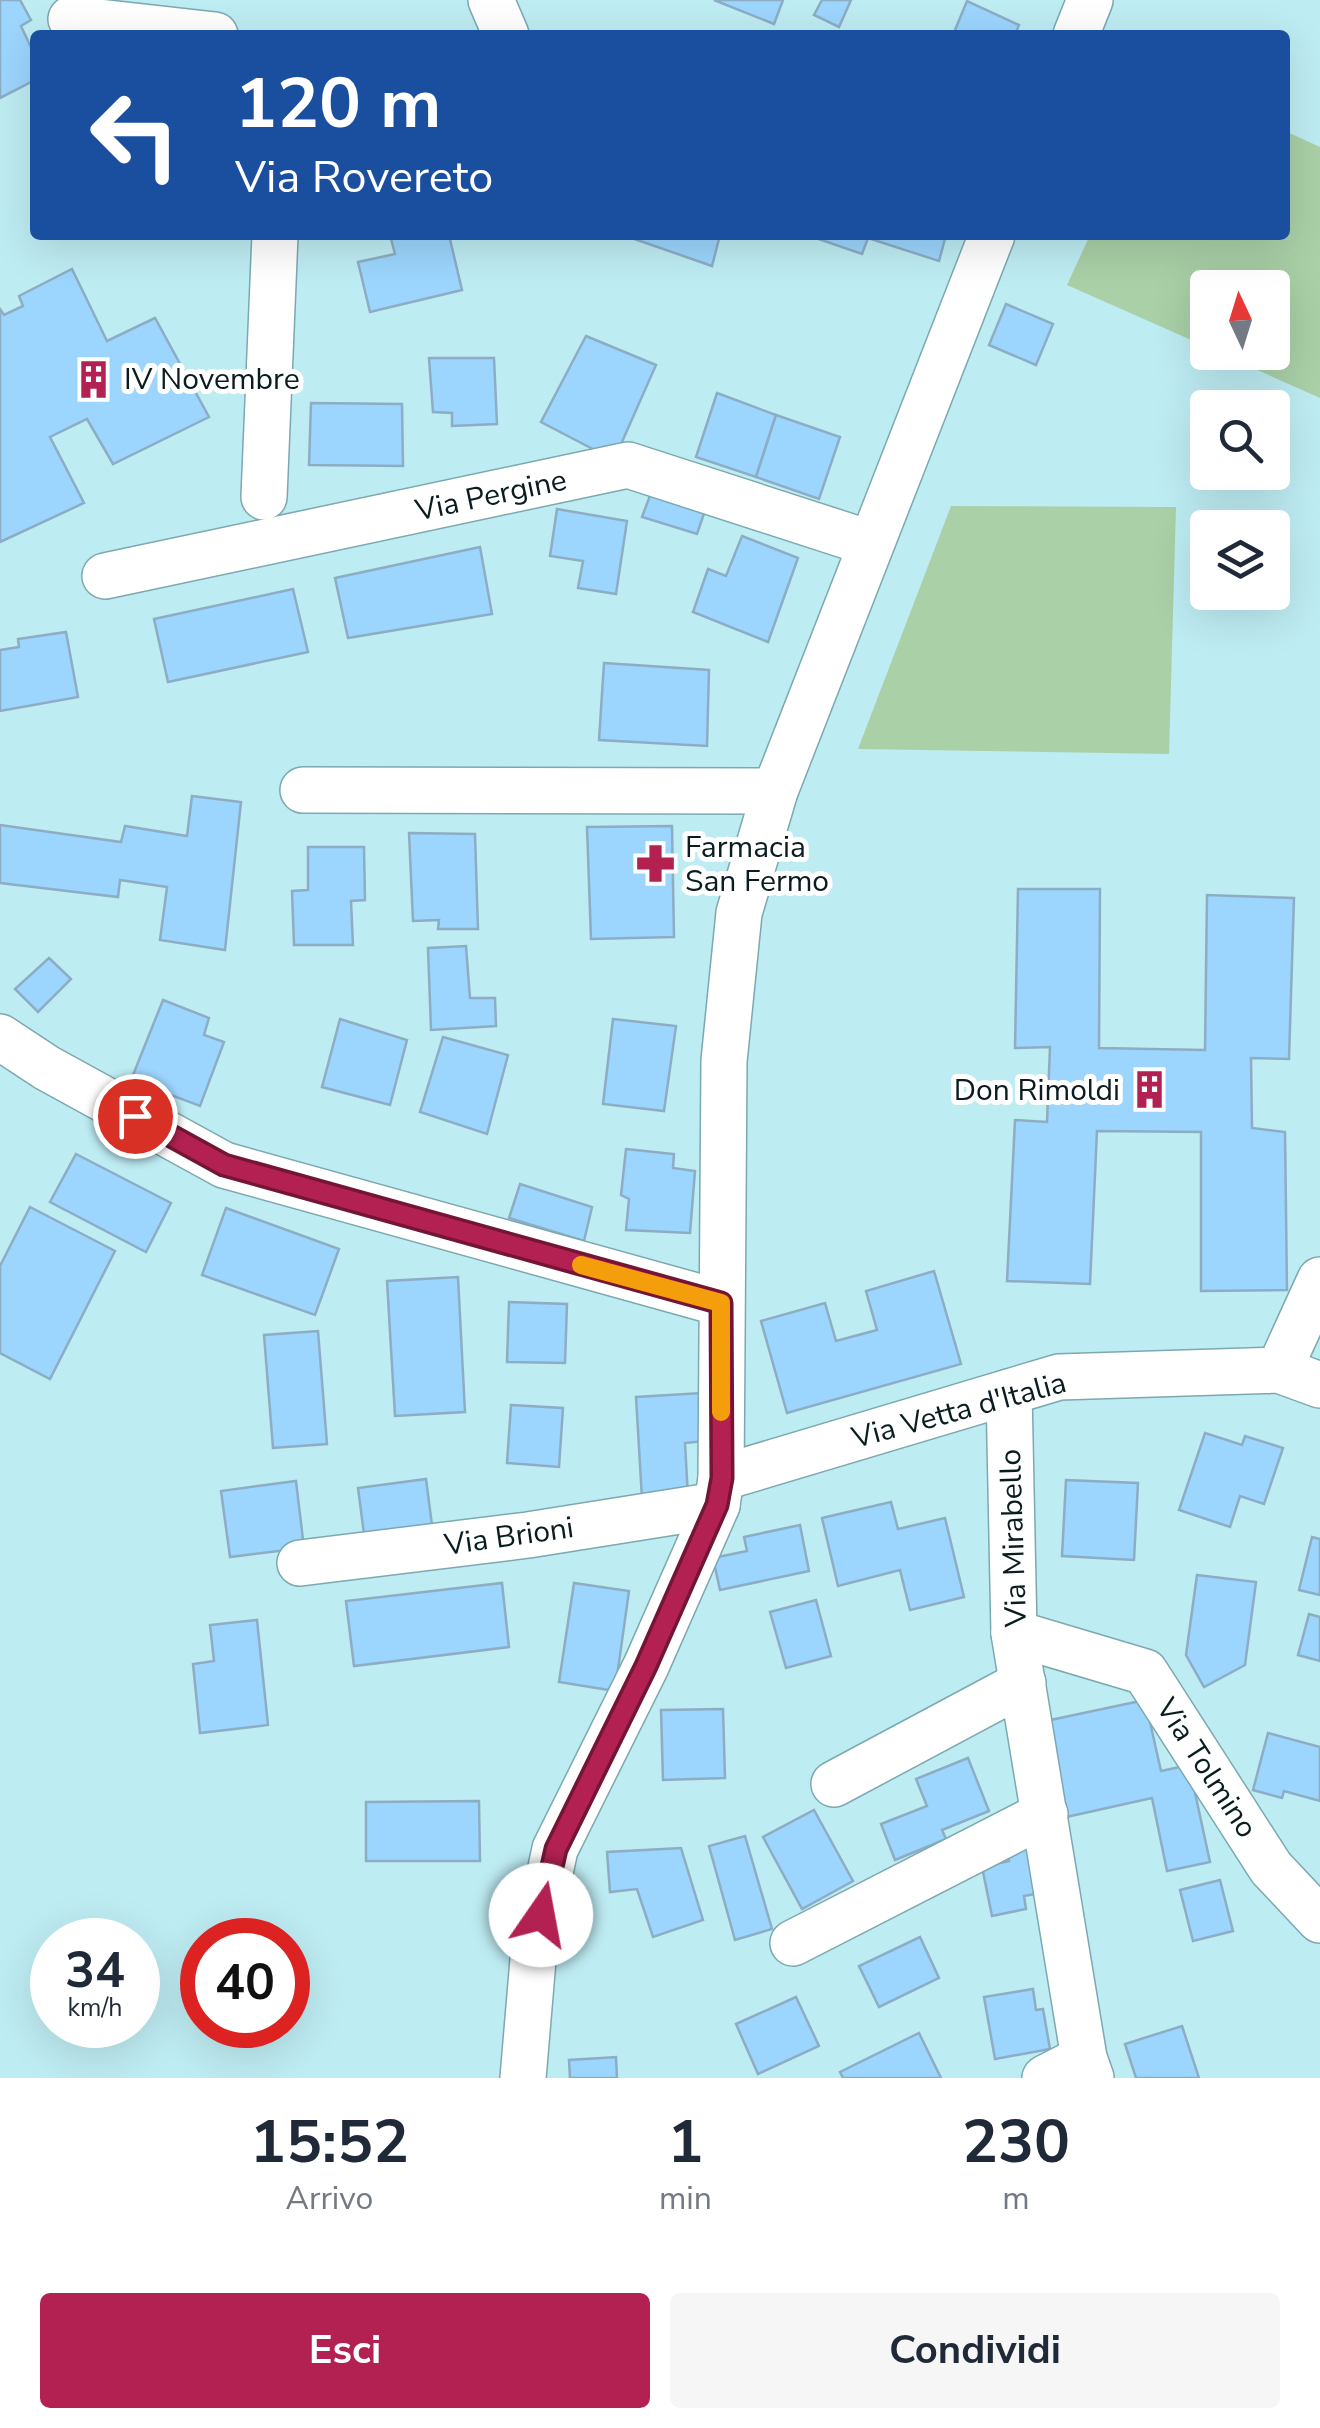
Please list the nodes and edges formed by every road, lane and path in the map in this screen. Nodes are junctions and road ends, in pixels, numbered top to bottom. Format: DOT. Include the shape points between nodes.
graph roads {
  1 [pos="214,0"];
  2 [pos="490,0"];
  3 [pos="1090,0"];
  4 [pos="71,19"];
  5 [pos="170,30"];
  6 [pos="233,30"];
  7 [pos="504,30"];
  8 [pos="1078,30"];
  9 [pos="274,240"];
  10 [pos="990,240"];
  11 [pos="264,498"];
  12 [pos="869,543"];
  13 [pos="105,576"];
  14 [pos="303,790"];
  15 [pos="775,792"];
  16 [pos="0,1036"];
  17 [pos="1320,1280"];
  18 [pos="721,1303"];
  19 [pos="1300,1378"];
  20 [pos="1009,1392"];
  21 [pos="719,1492"];
  22 [pos="300,1563"];
  23 [pos="1014,1633"];
  24 [pos="1023,1683"];
  25 [pos="834,1784"];
  26 [pos="1045,1814"];
  27 [pos="1320,1920"];
  28 [pos="793,1944"];
  29 [pos="1074,2071"];
  30 [pos="523,2078"];
  1 -- 6 [label="street"];
  2 -- 7 [label="street"];
  3 -- 8 [label="street"];
  4 -- 5 [label="street"];
  9 -- 11 [label="street"];
  10 -- 12 [label="street"];
  12 -- 13 [label="street, Via Pergine" via="628,466"];
  12 -- 15 [label="street"];
  14 -- 15 [label="street"];
  15 -- 18 [label="street" via="739,913 724,1060"];
  16 -- 18 [label="street" via="224,1165"];
  17 -- 19 [label="street"];
  18 -- 21 [label="street"];
  19 -- 20 [label="street, Via Vetta d'Italia" via="1060,1378"];
  20 -- 21 [label="street, Via Vetta d'Italia"];
  20 -- 23 [label="street, Via Mirabello"];
  21 -- 22 [label="street, Via Brioni" via="528,1535"];
  21 -- 30 [label="street" via="646,1666 556,1849 534,1948"];
  23 -- 24 [label="street, Via Mirabello"];
  23 -- 27 [label="street, Via Tolmino" via="1145,1672 1272,1868"];
  24 -- 25 [label="street"];
  24 -- 26 [label="street, Via Mirabello"];
  26 -- 28 [label="street"];
  26 -- 29 [label="street, Via Mirabello"];
}
